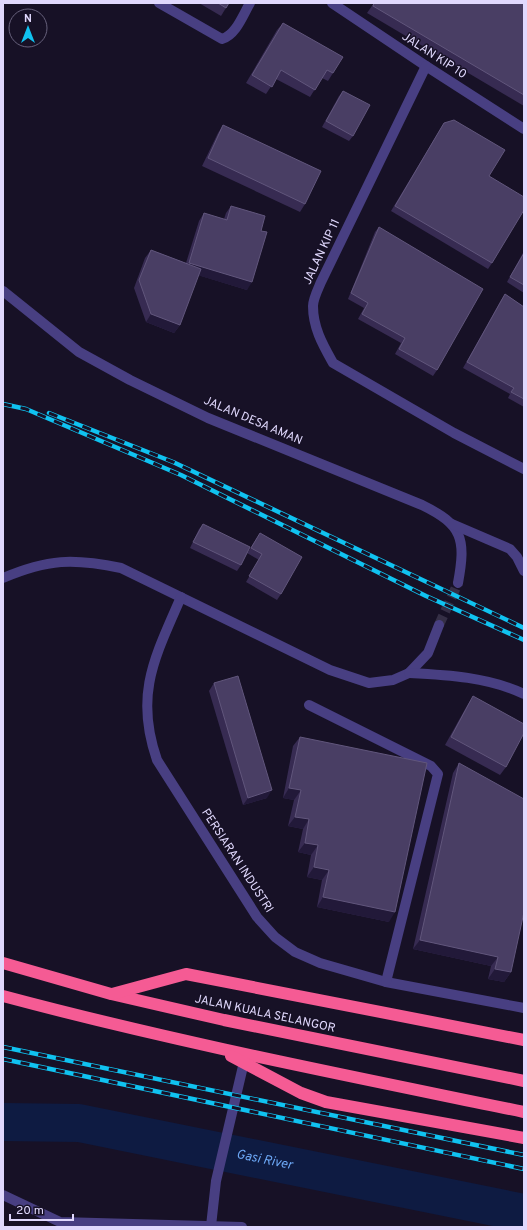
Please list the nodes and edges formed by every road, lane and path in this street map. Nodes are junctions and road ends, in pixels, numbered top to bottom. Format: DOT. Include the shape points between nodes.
graph roads {
  1 [pos="159,3"];
  2 [pos="250,3"];
  3 [pos="332,3"];
  4 [pos="426,66"];
  5 [pos="524,128"];
  6 [pos="3,291"];
  7 [pos="524,469"];
  8 [pos="452,524"];
  9 [pos="524,571"];
  10 [pos="3,578"];
  11 [pos="458,583"];
  12 [pos="181,597"];
  13 [pos="439,625"];
  14 [pos="409,673"];
  15 [pos="524,694"];
  16 [pos="309,705"];
  17 [pos="3,963"];
  18 [pos="386,982"];
  19 [pos="111,994"];
  20 [pos="3,996"];
  21 [pos="524,1008"];
  22 [pos="524,1040"];
  23 [pos="218,1049"];
  24 [pos="244,1062"];
  25 [pos="524,1082"];
  26 [pos="524,1112"];
  27 [pos="524,1138"];
  28 [pos="3,1195"];
  29 [pos="211,1226"];
  30 [pos="242,1227"];
  1 -- 2 [label="street" via="222,39 233,33"];
  3 -- 4 [label="street, JALAN KIP 10"];
  4 -- 5 [label="street, JALAN KIP 10"];
  4 -- 7 [label="street, JALAN KIP 11" via="321,282 313,305 316,329 333,363 460,436"];
  6 -- 8 [label="street, JALAN DESA AMAN" via="79,352 130,380 208,418 422,504"];
  8 -- 9 [label="street" via="510,549"];
  8 -- 11 [label="street, JALAN DESA AMAN" via="461,544"];
  10 -- 12 [label="street" via="28,567 60,561 93,562 121,568"];
  12 -- 14 [label="street" via="330,670 356,679 369,683 393,680"];
  12 -- 18 [label="street, PERSIARAN INDUSTRI" via="153,661 147,692 150,742 157,760 257,917 274,936 295,952 320,963"];
  13 -- 14 [label="street" via="428,653"];
  14 -- 15 [label="street" via="463,676 511,688"];
  16 -- 18 [label="street" via="431,766 438,774"];
  17 -- 19 [label="highway, JALAN KUALA SELANGOR"];
  18 -- 21 [label="street, PERSIARAN INDUSTRI"];
  19 -- 22 [label="highway" via="186,974"];
  19 -- 25 [label="highway, JALAN KUALA SELANGOR"];
  20 -- 23 [label="highway" via="102,1023"];
  23 -- 24 [label="highway"];
  23 -- 26 [label="highway"];
  24 -- 27 [label="highway" via="301,1093 326,1102"];
  24 -- 29 [label="street" via="216,1180"];
  28 -- 29 [label="street" via="60,1222"];
  29 -- 30 [label="street"];
}
